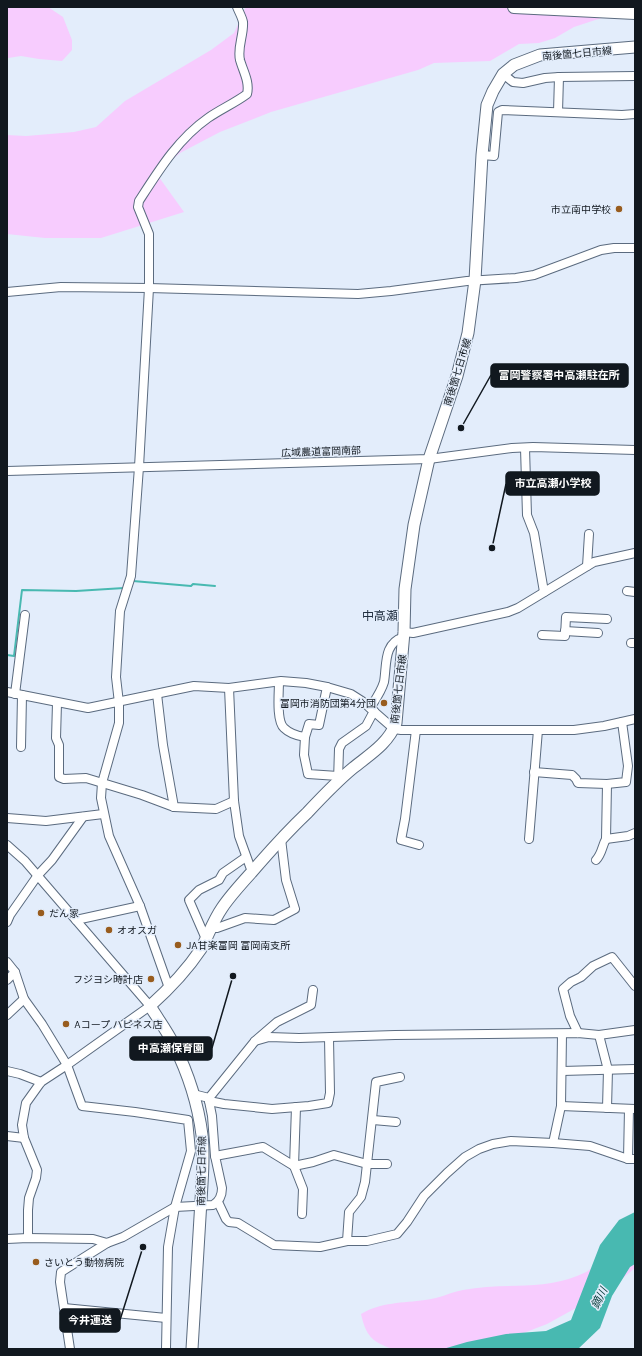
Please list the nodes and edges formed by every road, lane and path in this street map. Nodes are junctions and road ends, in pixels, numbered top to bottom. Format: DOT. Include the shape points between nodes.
graph roads {
  1 [pos="237,7"];
  2 [pos="514,7"];
  3 [pos="635,13"];
  4 [pos="635,48"];
  5 [pos="502,74"];
  6 [pos="635,76"];
  7 [pos="559,77"];
  8 [pos="558,112"];
  9 [pos="635,114"];
  10 [pos="482,155"];
  11 [pos="635,248"];
  12 [pos="475,280"];
  13 [pos="149,288"];
  14 [pos="7,292"];
  15 [pos="525,448"];
  16 [pos="635,450"];
  17 [pos="428,458"];
  18 [pos="139,467"];
  19 [pos="7,471"];
  20 [pos="589,534"];
  21 [pos="635,553"];
  22 [pos="587,566"];
  23 [pos="544,592"];
  24 [pos="25,615"];
  25 [pos="607,619"];
  26 [pos="565,631"];
  27 [pos="598,633"];
  28 [pos="404,634"];
  29 [pos="542,635"];
  30 [pos="279,682"];
  31 [pos="327,687"];
  32 [pos="230,688"];
  33 [pos="15,694"];
  34 [pos="157,694"];
  35 [pos="57,703"];
  36 [pos="119,703"];
  37 [pos="372,710"];
  38 [pos="635,719"];
  39 [pos="622,722"];
  40 [pos="394,729"];
  41 [pos="416,730"];
  42 [pos="538,730"];
  43 [pos="304,737"];
  44 [pos="21,747"];
  45 [pos="534,772"];
  46 [pos="338,778"];
  47 [pos="102,783"];
  48 [pos="607,784"];
  49 [pos="234,801"];
  50 [pos="174,807"];
  51 [pos="103,814"];
  52 [pos="83,817"];
  53 [pos="7,818"];
  54 [pos="635,833"];
  55 [pos="281,839"];
  56 [pos="529,839"];
  57 [pos="606,839"];
  58 [pos="7,845"];
  59 [pos="419,846"];
  60 [pos="246,857"];
  61 [pos="596,860"];
  62 [pos="252,872"];
  63 [pos="38,875"];
  64 [pos="140,906"];
  65 [pos="76,920"];
  66 [pos="7,922"];
  67 [pos="212,928"];
  68 [pos="206,939"];
  69 [pos="7,962"];
  70 [pos="15,972"];
  71 [pos="7,980"];
  72 [pos="635,986"];
  73 [pos="169,988"];
  74 [pos="313,990"];
  75 [pos="24,999"];
  76 [pos="150,1006"];
  77 [pos="7,1015"];
  78 [pos="635,1030"];
  79 [pos="578,1033"];
  80 [pos="562,1034"];
  81 [pos="599,1035"];
  82 [pos="329,1038"];
  83 [pos="255,1041"];
  84 [pos="68,1065"];
  85 [pos="635,1069"];
  86 [pos="608,1070"];
  87 [pos="7,1071"];
  88 [pos="562,1071"];
  89 [pos="400,1077"];
  90 [pos="41,1082"];
  91 [pos="194,1094"];
  92 [pos="209,1100"];
  93 [pos="561,1106"];
  94 [pos="296,1107"];
  95 [pos="607,1108"];
  96 [pos="632,1109"];
  97 [pos="373,1120"];
  98 [pos="396,1122"];
  99 [pos="7,1136"];
  100 [pos="24,1138"];
  101 [pos="554,1143"];
  102 [pos="216,1156"];
  103 [pos="631,1159"];
  104 [pos="367,1164"];
  105 [pos="387,1164"];
  106 [pos="294,1166"];
  107 [pos="218,1202"];
  108 [pos="201,1206"];
  109 [pos="175,1207"];
  110 [pos="302,1214"];
  111 [pos="28,1238"];
  112 [pos="7,1239"];
  113 [pos="347,1241"];
  114 [pos="107,1242"];
  115 [pos="64,1308"];
  116 [pos="166,1318"];
  117 [pos="70,1349"];
  118 [pos="166,1349"];
  119 [pos="192,1349"];
  1 -- 13 [label="street" via="243,22 239,50 247,94 193,130 175,148 139,200 138,207 149,234"];
  2 -- 3 [label="highway"];
  4 -- 5 [label="main road, 南後箇七日市線" via="540,55 514,64"];
  5 -- 7 [label="street" via="513,82 523,83"];
  5 -- 10 [label="main road, 南後箇七日市線" via="487,105"];
  6 -- 7 [label="street"];
  7 -- 8 [label="street"];
  8 -- 9 [label="street"];
  8 -- 10 [label="street" via="498,112 494,156"];
  10 -- 12 [label="main road, 南後箇七日市線"];
  11 -- 12 [label="street" via="601,250 516,278"];
  12 -- 13 [label="street" via="358,294"];
  12 -- 17 [label="main road, 南後箇七日市線" via="465,348"];
  13 -- 14 [label="street" via="61,287"];
  13 -- 18 [label="street"];
  15 -- 16 [label="street, 広域農道富岡南部"];
  15 -- 17 [label="street, 広域農道富岡南部"];
  15 -- 23 [label="street" via="527,515 534,533"];
  17 -- 18 [label="street, 広域農道富岡南部"];
  17 -- 28 [label="main road, 南後箇七日市線" via="405,589"];
  18 -- 19 [label="street, 広域農道富岡南部"];
  18 -- 36 [label="street" via="131,576 120,611 116,677"];
  20 -- 22 [label="street"];
  21 -- 22 [label="street" via="594,562"];
  22 -- 23 [label="street"];
  23 -- 28 [label="street" via="508,612"];
  24 -- 33 [label="street"];
  25 -- 26 [label="street" via="566,616"];
  26 -- 27 [label="street"];
  26 -- 29 [label="street" via="565,636"];
  28 -- 37 [label="street" via="392,642 389,648 383,683"];
  28 -- 40 [label="main road, 南後箇七日市線" via="398,714"];
  30 -- 31 [label="street"];
  30 -- 32 [label="street"];
  30 -- 43 [label="street" via="281,723 284,728"];
  31 -- 37 [label="street" via="351,694"];
  31 -- 43 [label="street" via="319,725 309,724"];
  32 -- 34 [label="street" via="194,686"];
  32 -- 49 [label="street"];
  33 -- 35 [label="street"];
  33 -- 44 [label="street"];
  34 -- 36 [label="street"];
  34 -- 50 [label="street"];
  35 -- 36 [label="street" via="88,708"];
  35 -- 47 [label="street" via="56,738 59,744 60,777 86,778"];
  36 -- 47 [label="street" via="119,723"];
  37 -- 40 [label="street"];
  37 -- 46 [label="street" via="366,726 342,743 339,749"];
  38 -- 39 [label="street"];
  39 -- 42 [label="street" via="574,730"];
  39 -- 48 [label="street" via="628,766 626,782"];
  40 -- 41 [label="street"];
  40 -- 46 [label="main road, 南後箇七日市線" via="374,752"];
  41 -- 42 [label="street"];
  41 -- 59 [label="street" via="401,840"];
  42 -- 45 [label="street"];
  43 -- 46 [label="street" via="308,774"];
  45 -- 48 [label="street" via="572,776 578,783"];
  45 -- 56 [label="street"];
  46 -- 55 [label="main road, 南後箇七日市線"];
  47 -- 50 [label="street"];
  47 -- 51 [label="street"];
  48 -- 57 [label="street"];
  49 -- 50 [label="street" via="216,809"];
  49 -- 60 [label="street" via="239,836"];
  51 -- 52 [label="street"];
  51 -- 64 [label="street" via="109,836"];
  52 -- 53 [label="street" via="46,821"];
  52 -- 63 [label="street"];
  54 -- 57 [label="street"];
  55 -- 62 [label="main road, 南後箇七日市線"];
  55 -- 67 [label="street" via="286,880 295,909 274,920 245,918"];
  57 -- 61 [label="street"];
  58 -- 63 [label="street"];
  60 -- 62 [label="street"];
  60 -- 68 [label="street" via="223,873 219,880 199,890 189,900"];
  62 -- 67 [label="main road, 南後箇七日市線" via="222,909"];
  63 -- 65 [label="street"];
  63 -- 66 [label="street"];
  64 -- 65 [label="street"];
  64 -- 73 [label="street"];
  65 -- 76 [label="street"];
  67 -- 68 [label="main road, 南後箇七日市線"];
  68 -- 73 [label="main road, 南後箇七日市線"];
  69 -- 70 [label="street"];
  70 -- 71 [label="street"];
  70 -- 75 [label="street"];
  72 -- 79 [label="street" via="612,957 570,982 563,989 570,1016"];
  73 -- 76 [label="main road, 南後箇七日市線"];
  74 -- 83 [label="street" via="311,1005 277,1022"];
  75 -- 77 [label="street"];
  75 -- 84 [label="street"];
  76 -- 84 [label="street"];
  76 -- 91 [label="main road, 南後箇七日市線" via="174,1045"];
  78 -- 81 [label="street"];
  79 -- 80 [label="street"];
  79 -- 81 [label="street"];
  80 -- 82 [label="street"];
  80 -- 88 [label="street"];
  81 -- 86 [label="street"];
  82 -- 83 [label="street" via="269,1037"];
  82 -- 94 [label="street" via="328,1103"];
  83 -- 92 [label="street"];
  84 -- 90 [label="street"];
  84 -- 109 [label="street" via="82,1106 188,1120 191,1151"];
  85 -- 86 [label="street"];
  86 -- 88 [label="street"];
  86 -- 95 [label="street"];
  87 -- 90 [label="street"];
  88 -- 93 [label="street"];
  89 -- 97 [label="street" via="376,1082"];
  90 -- 100 [label="street" via="26,1103 22,1125"];
  91 -- 92 [label="street"];
  91 -- 108 [label="main road, 南後箇七日市線" via="202,1135"];
  92 -- 94 [label="street" via="272,1110"];
  92 -- 102 [label="street"];
  93 -- 95 [label="street"];
  93 -- 101 [label="street"];
  94 -- 106 [label="street"];
  95 -- 96 [label="street"];
  96 -- 103 [label="street"];
  97 -- 98 [label="street"];
  97 -- 104 [label="street"];
  99 -- 100 [label="street"];
  100 -- 111 [label="street" via="37,1170 29,1198"];
  101 -- 103 [label="street" via="590,1146"];
  101 -- 113 [label="street" via="511,1141 479,1149 465,1157 424,1196 397,1234"];
  102 -- 106 [label="street" via="262,1147"];
  102 -- 107 [label="street" via="222,1188"];
  104 -- 105 [label="street"];
  104 -- 106 [label="street" via="334,1155"];
  104 -- 113 [label="street" via="361,1197 349,1212"];
  106 -- 110 [label="street" via="303,1189"];
  107 -- 108 [label="street"];
  107 -- 113 [label="street" via="229,1222 238,1223 274,1245 320,1247"];
  108 -- 109 [label="street"];
  108 -- 119 [label="main road, 南後箇七日市線"];
  109 -- 114 [label="street" via="123,1237"];
  109 -- 116 [label="street" via="168,1247"];
  111 -- 112 [label="street"];
  111 -- 114 [label="street" via="93,1238"];
  114 -- 115 [label="street" via="61,1272"];
  115 -- 116 [label="street"];
  115 -- 117 [label="street"];
  116 -- 118 [label="street"];
}
